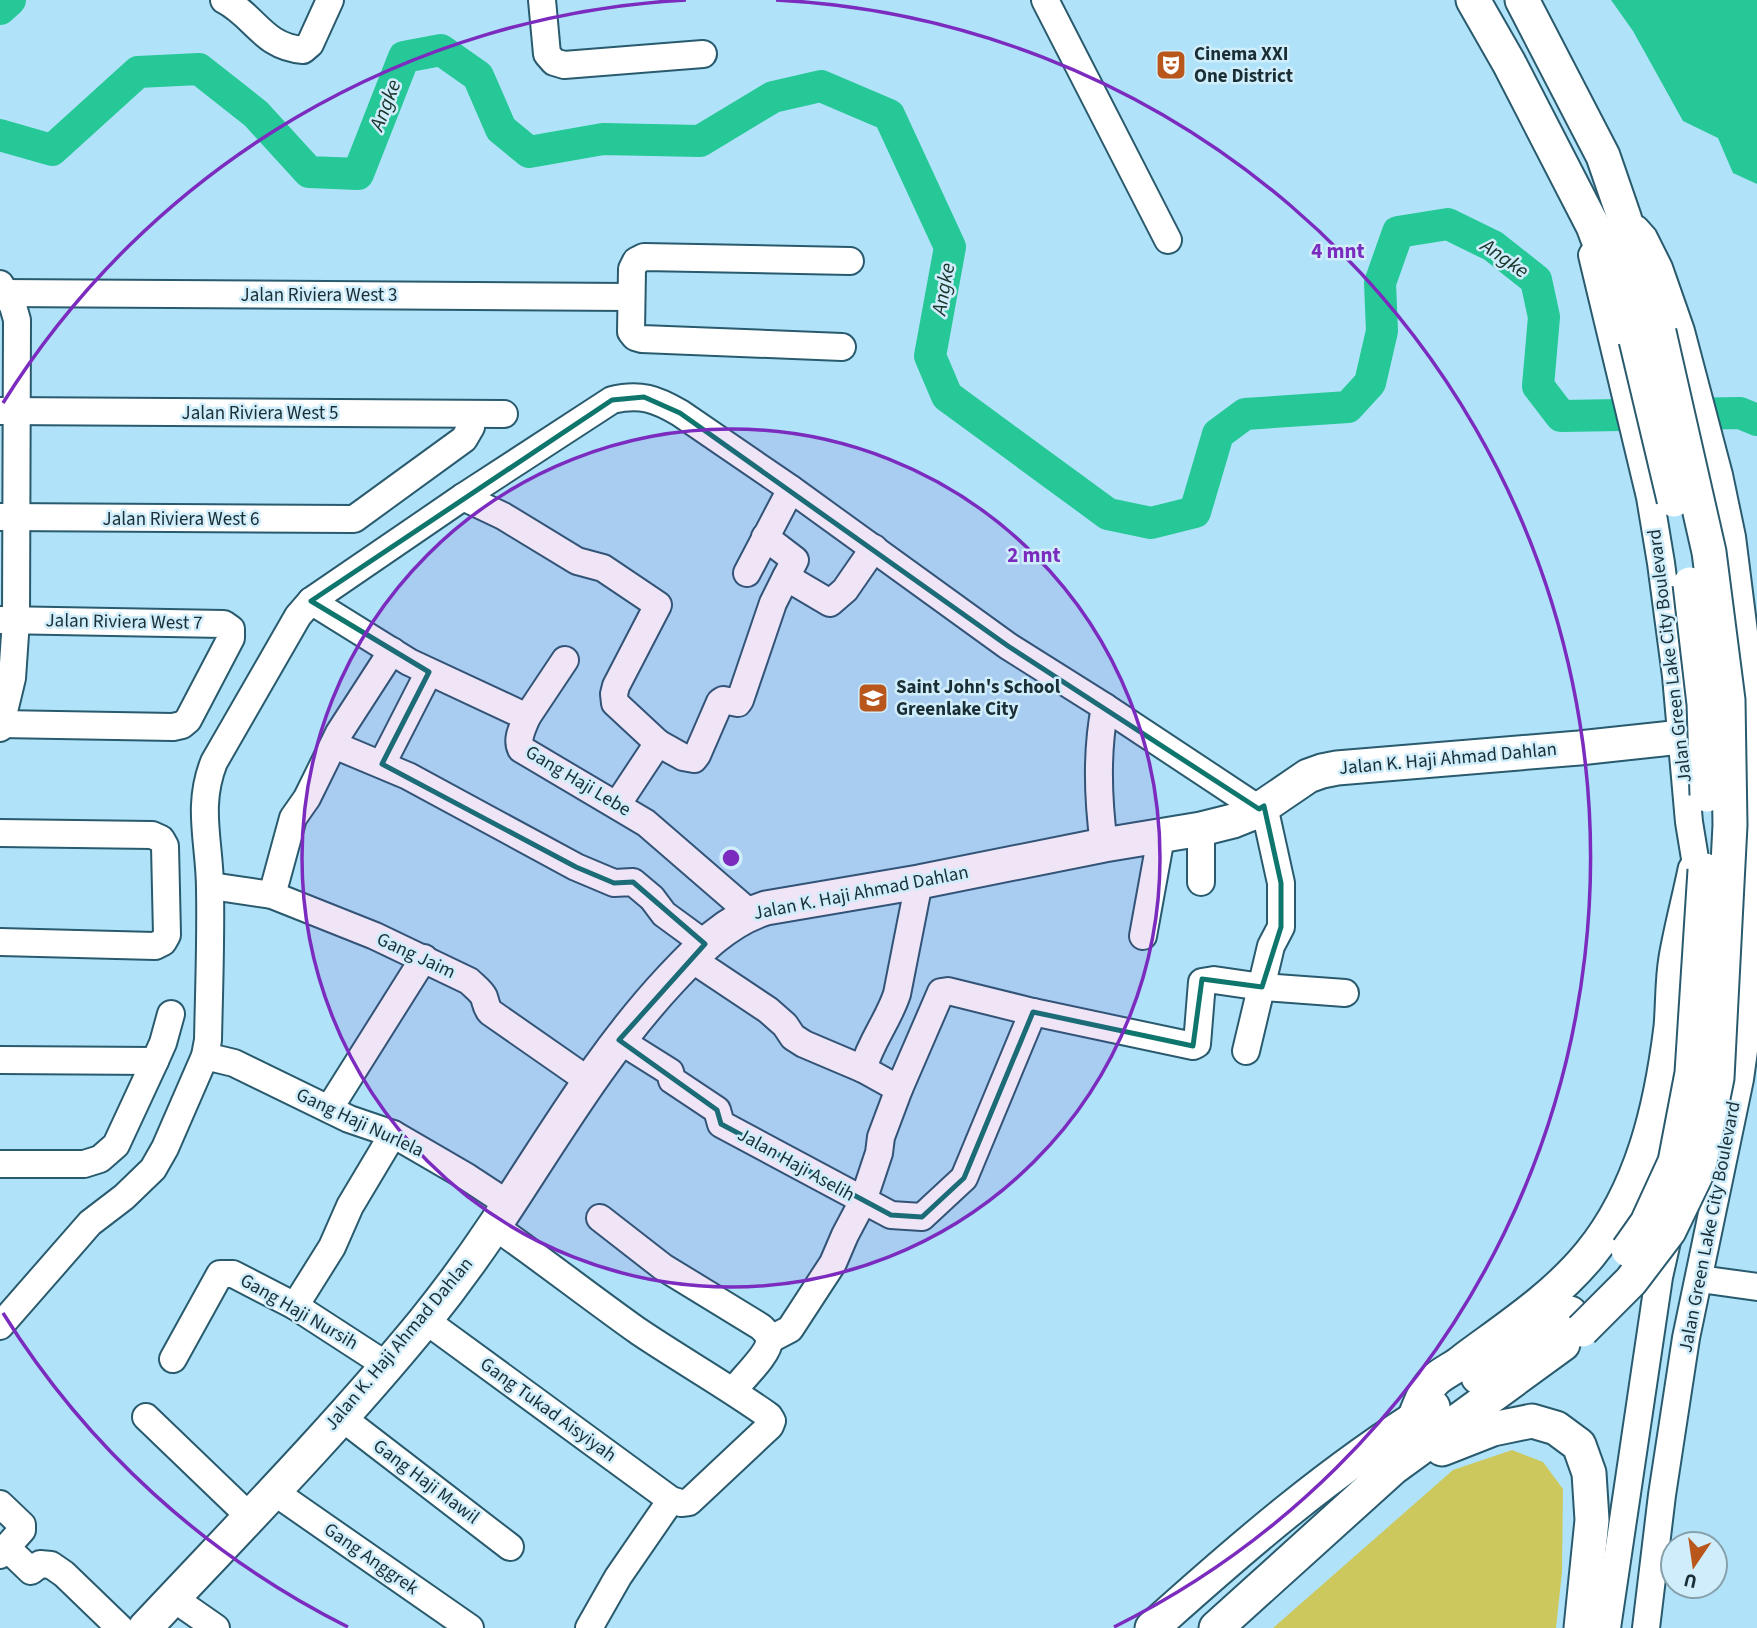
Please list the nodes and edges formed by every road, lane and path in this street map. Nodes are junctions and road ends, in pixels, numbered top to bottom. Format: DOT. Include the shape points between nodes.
graph roads {
  1 [pos="330,0"];
  2 [pos="542,0"];
  3 [pos="1045,0"];
  4 [pos="1522,0"];
  5 [pos="1475,1"];
  6 [pos="233,2"];
  7 [pos="703,54"];
  8 [pos="1609,221"];
  9 [pos="1168,240"];
  10 [pos="850,261"];
  11 [pos="2,290"];
  12 [pos="631,297"];
  13 [pos="1648,337"];
  14 [pos="842,347"];
  15 [pos="8,411"];
  16 [pos="473,414"];
  17 [pos="504,414"];
  18 [pos="792,489"];
  19 [pos="463,497"];
  20 [pos="8,517"];
  21 [pos="765,537"];
  22 [pos="874,548"];
  23 [pos="747,573"];
  24 [pos="786,577"];
  25 [pos="311,601"];
  26 [pos="8,620"];
  27 [pos="392,651"];
  28 [pos="565,660"];
  29 [pos="429,672"];
  30 [pos="1750,687"];
  31 [pos="1678,693"];
  32 [pos="1105,707"];
  33 [pos="527,717"];
  34 [pos="1,725"];
  35 [pos="1756,729"];
  36 [pos="1681,737"];
  37 [pos="658,743"];
  38 [pos="334,745"];
  39 [pos="382,764"];
  40 [pos="1267,804"];
  41 [pos="617,805"];
  42 [pos="1201,829"];
  43 [pos="0,833"];
  44 [pos="1161,837"];
  45 [pos="1104,845"];
  46 [pos="1696,864"];
  47 [pos="919,882"];
  48 [pos="1202,882"];
  49 [pos="211,886"];
  50 [pos="272,895"];
  51 [pos="750,913"];
  52 [pos="1143,936"];
  53 [pos="0,942"];
  54 [pos="698,951"];
  55 [pos="424,958"];
  56 [pos="1262,987"];
  57 [pos="1345,993"];
  58 [pos="1033,1012"];
  59 [pos="171,1014"];
  60 [pos="619,1040"];
  61 [pos="1246,1051"];
  62 [pos="205,1056"];
  63 [pos="0,1060"];
  64 [pos="155,1061"];
  65 [pos="863,1069"];
  66 [pos="589,1081"];
  67 [pos="899,1089"];
  68 [pos="329,1109"];
  69 [pos="393,1134"];
  70 [pos="0,1164"];
  71 [pos="863,1201"];
  72 [pos="501,1215"];
  73 [pos="600,1218"];
  74 [pos="1700,1279"];
  75 [pos="1757,1287"];
  76 [pos="295,1306"];
  77 [pos="425,1320"];
  78 [pos="1576,1322"];
  79 [pos="0,1326"];
  80 [pos="769,1339"];
  81 [pos="173,1359"];
  82 [pos="386,1365"];
  83 [pos="733,1391"];
  84 [pos="146,1417"];
  85 [pos="341,1417"];
  86 [pos="1414,1419"];
  87 [pos="1394,1468"];
  88 [pos="273,1491"];
  89 [pos="671,1500"];
  90 [pos="0,1504"];
  91 [pos="249,1516"];
  92 [pos="510,1547"];
  93 [pos="3,1551"];
  94 [pos="173,1598"];
  95 [pos="120,1628"];
  96 [pos="145,1628"];
  97 [pos="216,1628"];
  98 [pos="470,1628"];
  99 [pos="589,1628"];
  100 [pos="1152,1628"];
  101 [pos="1216,1628"];
  102 [pos="1581,1628"];
  103 [pos="1607,1628"];
  104 [pos="1646,1628"];
  1 -- 6 [label="street" via="303,50 268,38"];
  2 -- 7 [label="street" via="547,54 554,62 564,65"];
  3 -- 9 [label="street"];
  4 -- 8 [label="main road" via="1603,156"];
  5 -- 8 [label="main road" via="1508,63"];
  8 -- 13 [label="main road"];
  8 -- 13 [label="street, Jalan Green Lake City Boulevard" via="1591,252 1603,304"];
  10 -- 12 [label="street" via="644,257 632,269"];
  11 -- 12 [label="street, Jalan Riviera West 3"];
  11 -- 15 [label="street" via="17,320"];
  12 -- 14 [label="street" via="631,332 642,339"];
  13 -- 30 [label="street, Jalan Green Lake City Boulevard" via="1719,475 1732,537"];
  13 -- 31 [label="street, Jalan Green Lake City Boulevard" via="1650,496"];
  13 -- 78 [label="main road, bridge" via="1709,552 1728,700 1730,825 1717,1078 1699,1171 1669,1231 1631,1281"];
  15 -- 16 [label="street, Jalan Riviera West 5"];
  15 -- 20 [label="street"];
  16 -- 17 [label="street, Jalan Riviera West 5"];
  16 -- 20 [label="street, Jalan Riviera West 6" via="464,439 354,519"];
  18 -- 19 [label="street" via="680,413 644,397 628,396 612,400"];
  18 -- 21 [label="street"];
  18 -- 22 [label="street"];
  19 -- 25 [label="street"];
  19 -- 37 [label="street" via="577,561 603,568 658,605 614,694 615,703"];
  20 -- 26 [label="street"];
  21 -- 23 [label="street"];
  21 -- 24 [label="street" via="795,560"];
  22 -- 24 [label="street" via="845,590 830,603"];
  22 -- 32 [label="street" via="1008,646"];
  24 -- 37 [label="street" via="740,700 720,702 694,759"];
  25 -- 27 [label="street, Gang Haji Lebe"];
  25 -- 49 [label="street" via="298,616 208,775 204,803"];
  26 -- 34 [label="street" via="12,678"];
  26 -- 34 [label="street, Jalan Riviera West 7" via="224,624 231,629 225,650 182,725"];
  27 -- 29 [label="street, Gang Haji Lebe"];
  27 -- 38 [label="street"];
  28 -- 33 [label="street"];
  29 -- 33 [label="street, Gang Haji Lebe"];
  29 -- 39 [label="street"];
  30 -- 31 [label="street" via="1738,707 1695,710"];
  30 -- 35 [label="street, Jalan Green Lake City Boulevard"];
  31 -- 36 [label="street, Jalan Green Lake City Boulevard"];
  32 -- 40 [label="street"];
  32 -- 45 [label="street" via="1100,733"];
  33 -- 41 [label="street, Gang Haji Lebe" via="519,739 521,749"];
  35 -- 36 [label="main road, Jalan K. Haji Ahmad Dahlan"];
  35 -- 74 [label="street, Jalan Green Lake City Boulevard" via="1748,1022"];
  36 -- 40 [label="main road, Jalan K. Haji Ahmad Dahlan" via="1337,768 1308,776"];
  36 -- 46 [label="street, Jalan Green Lake City Boulevard"];
  37 -- 41 [label="street"];
  38 -- 39 [label="street"];
  38 -- 50 [label="street" via="293,818"];
  39 -- 54 [label="street" via="576,867 614,883 633,882"];
  40 -- 42 [label="main road, Jalan K. Haji Ahmad Dahlan" via="1233,821"];
  40 -- 56 [label="street" via="1281,883 1281,927 1271,946"];
  41 -- 51 [label="street, Gang Haji Lebe" via="646,823"];
  42 -- 44 [label="main road, Jalan K. Haji Ahmad Dahlan"];
  42 -- 48 [label="street"];
  43 -- 53 [label="street" via="152,835 161,839 165,846 167,935 155,946"];
  44 -- 45 [label="main road, Jalan K. Haji Ahmad Dahlan"];
  44 -- 52 [label="street"];
  45 -- 47 [label="main road, Jalan K. Haji Ahmad Dahlan"];
  46 -- 86 [label="main road" via="1676,960 1656,1118 1640,1168 1610,1228 1546,1298 1433,1382"];
  46 -- 103 [label="street, Jalan Green Lake City Boulevard" via="1713,964 1701,1096 1659,1277"];
  47 -- 51 [label="main road, Jalan K. Haji Ahmad Dahlan"];
  47 -- 65 [label="street" via="898,994"];
  49 -- 50 [label="street, Gang Jaim"];
  49 -- 62 [label="street"];
  50 -- 55 [label="street, Gang Jaim"];
  51 -- 54 [label="main road, Jalan K. Haji Ahmad Dahlan"];
  54 -- 60 [label="main road, Jalan K. Haji Ahmad Dahlan"];
  54 -- 65 [label="street" via="785,1025 793,1037"];
  55 -- 66 [label="street, Gang Jaim" via="470,981 480,990 490,1012"];
  55 -- 68 [label="street"];
  56 -- 57 [label="street"];
  56 -- 58 [label="street" via="1202,982 1197,1044 1193,1046"];
  56 -- 61 [label="street"];
  58 -- 67 [label="street" via="941,992"];
  58 -- 71 [label="street, Jalan Haji Aselih" via="964,1178 922,1217 891,1214"];
  59 -- 64 [label="street"];
  60 -- 66 [label="main road, Jalan K. Haji Ahmad Dahlan"];
  60 -- 71 [label="street, Jalan Haji Aselih" via="717,1110 722,1124"];
  62 -- 68 [label="street, Gang Haji Nurlela" via="234,1063"];
  62 -- 79 [label="street" via="153,1169 90,1223"];
  63 -- 64 [label="street"];
  64 -- 70 [label="street" via="116,1145 100,1159 84,1164"];
  65 -- 67 [label="street"];
  66 -- 72 [label="main road, Jalan K. Haji Ahmad Dahlan"];
  67 -- 71 [label="street"];
  68 -- 69 [label="street, Gang Haji Nurlela"];
  69 -- 72 [label="street, Gang Haji Nurlela" via="467,1177"];
  69 -- 76 [label="street"];
  71 -- 80 [label="street" via="833,1264 790,1329"];
  72 -- 77 [label="main road, Jalan K. Haji Ahmad Dahlan"];
  72 -- 83 [label="street, Gang Haji Nurlela" via="638,1330"];
  73 -- 80 [label="street" via="663,1267 761,1327"];
  74 -- 75 [label="street"];
  74 -- 104 [label="street, Jalan Green Lake City Boulevard" via="1686,1338"];
  76 -- 81 [label="street, Gang Haji Nursih" via="233,1274 220,1274"];
  76 -- 82 [label="street, Gang Haji Nursih"];
  77 -- 82 [label="main road, Jalan K. Haji Ahmad Dahlan"];
  77 -- 89 [label="street, Gang Tukad Aisyiyah"];
  78 -- 86 [label="main road"];
  78 -- 87 [label="main road" via="1492,1397"];
  80 -- 83 [label="street" via="767,1350"];
  82 -- 85 [label="main road, Jalan K. Haji Ahmad Dahlan"];
  83 -- 89 [label="street, Gang Haji Nurlela" via="769,1416 770,1426 689,1502"];
  84 -- 91 [label="street"];
  85 -- 88 [label="main road, Jalan K. Haji Ahmad Dahlan"];
  85 -- 92 [label="street, Gang Haji Mawil"];
  86 -- 100 [label="main road" via="1329,1478"];
  87 -- 101 [label="main road"];
  87 -- 102 [label="main road" via="1493,1429 1532,1421 1556,1428 1579,1445 1589,1473 1592,1520"];
  88 -- 91 [label="main road, Jalan K. Haji Ahmad Dahlan"];
  88 -- 98 [label="street, Gang Anggrek"];
  89 -- 99 [label="street"];
  90 -- 93 [label="street" via="22,1525"];
  91 -- 94 [label="main road, Jalan K. Haji Ahmad Dahlan"];
  93 -- 95 [label="street" via="31,1571 40,1564 51,1565"];
  94 -- 96 [label="main road, Jalan K. Haji Ahmad Dahlan"];
  94 -- 97 [label="street"];
}
